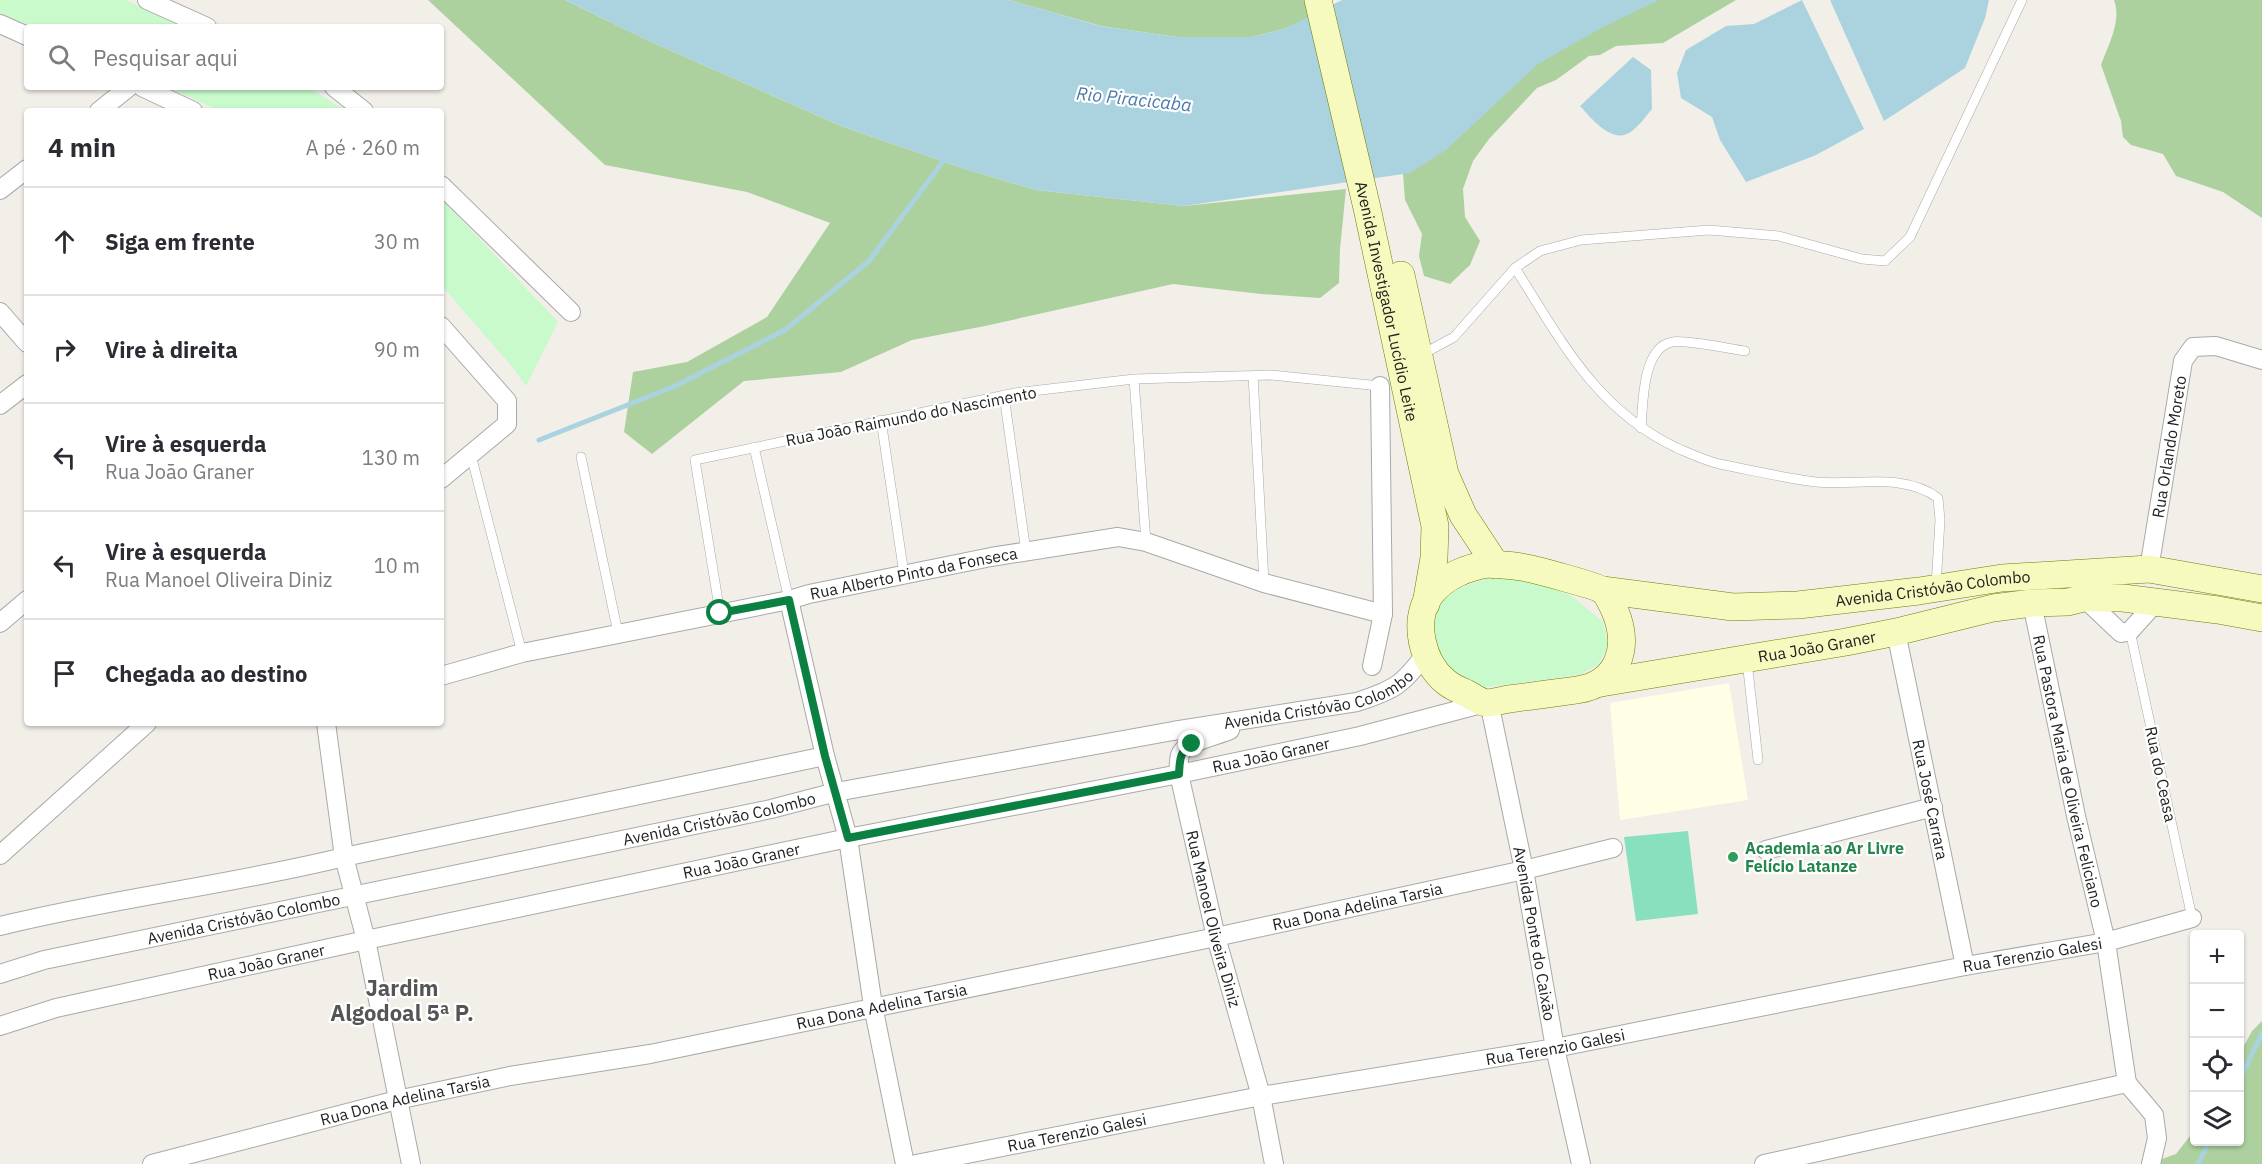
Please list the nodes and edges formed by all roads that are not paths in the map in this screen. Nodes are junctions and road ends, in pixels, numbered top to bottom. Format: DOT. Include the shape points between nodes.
graph roads {
  1 [pos="147,0"];
  2 [pos="1318,0"];
  3 [pos="1335,0"];
  4 [pos="2022,0"];
  5 [pos="0,24"];
  6 [pos="200,24"];
  7 [pos="24,35"];
  8 [pos="125,90"];
  9 [pos="148,90"];
  10 [pos="338,90"];
  11 [pos="103,108"];
  12 [pos="187,108"];
  13 [pos="360,108"];
  14 [pos="24,171"];
  15 [pos="444,188"];
  16 [pos="0,190"];
  17 [pos="1376,207"];
  18 [pos="1515,268"];
  19 [pos="0,312"];
  20 [pos="571,312"];
  21 [pos="444,329"];
  22 [pos="24,340"];
  23 [pos="1745,351"];
  24 [pos="1419,357"];
  25 [pos="2262,360"];
  26 [pos="1253,375"];
  27 [pos="1134,379"];
  28 [pos="24,386"];
  29 [pos="1380,386"];
  30 [pos="1004,395"];
  31 [pos="0,405"];
  32 [pos="881,420"];
  33 [pos="1641,428"];
  34 [pos="754,447"];
  35 [pos="471,455"];
  36 [pos="581,457"];
  37 [pos="444,477"];
  38 [pos="1146,542"];
  39 [pos="1026,552"];
  40 [pos="1496,565"];
  41 [pos="2149,569"];
  42 [pos="904,574"];
  43 [pos="1264,583"];
  44 [pos="1936,588"];
  45 [pos="2262,589"];
  46 [pos="1602,590"];
  47 [pos="2084,598"];
  48 [pos="789,600"];
  49 [pos="2157,601"];
  50 [pos="24,603"];
  51 [pos="2032,603"];
  52 [pos="1426,604"];
  53 [pos="720,613"];
  54 [pos="1383,614"];
  55 [pos="2262,618"];
  56 [pos="0,623"];
  57 [pos="2130,631"];
  58 [pos="1896,632"];
  59 [pos="618,633"];
  60 [pos="522,653"];
  61 [pos="1426,653"];
  62 [pos="1746,658"];
  63 [pos="1372,666"];
  64 [pos="444,675"];
  65 [pos="1601,683"];
  66 [pos="1487,703"];
  67 [pos="1254,718"];
  68 [pos="144,726"];
  69 [pos="326,726"];
  70 [pos="825,756"];
  71 [pos="1758,760"];
  72 [pos="1179,774"];
  73 [pos="836,792"];
  74 [pos="1933,807"];
  75 [pos="848,838"];
  76 [pos="1613,848"];
  77 [pos="1766,850"];
  78 [pos="0,855"];
  79 [pos="344,857"];
  80 [pos="1524,870"];
  81 [pos="355,896"];
  82 [pos="2192,918"];
  83 [pos="0,927"];
  84 [pos="1216,937"];
  85 [pos="366,940"];
  86 [pos="2106,942"];
  87 [pos="1965,966"];
  88 [pos="0,974"];
  89 [pos="873,1006"];
  90 [pos="0,1026"];
  91 [pos="1555,1048"];
  92 [pos="2127,1083"];
  93 [pos="1261,1096"];
  94 [pos="397,1100"];
  95 [pos="152,1164"];
  96 [pos="411,1164"];
  97 [pos="905,1164"];
  98 [pos="916,1164"];
  99 [pos="1274,1164"];
  100 [pos="1581,1164"];
  101 [pos="1764,1164"];
  102 [pos="2151,1164"];
  1 -- 6 [label="street"];
  2 -- 17 [label="main road, Avenida Investigador Lucídio Leite"];
  3 -- 17 [label="main road, Avenida Investigador Lucídio Leite"];
  4 -- 18 [label="lane" via="1910,237 1885,261 1862,259 1779,236 1709,230 1581,240 1540,251"];
  5 -- 7 [label="street"];
  8 -- 11 [label="street"];
  9 -- 12 [label="street"];
  10 -- 13 [label="street"];
  14 -- 16 [label="street"];
  15 -- 20 [label="street"];
  17 -- 24 [label="main road, Avenida Investigador Lucídio Leite"];
  17 -- 52 [label="main road, Avenida Investigador Lucídio Leite" via="1435,526"];
  18 -- 24 [label="lane" via="1454,337"];
  18 -- 33 [label="lane" via="1589,381"];
  19 -- 22 [label="street"];
  21 -- 35 [label="street" via="507,402 507,424"];
  23 -- 33 [label="lane" via="1674,341 1662,345 1646,375"];
  24 -- 40 [label="main road, Avenida Investigador Lucídio Leite" via="1445,474 1463,515"];
  25 -- 41 [label="street, Rua Orlando Moreto" via="2216,346 2193,347 2183,361"];
  26 -- 27 [label="lane, Rua João Raimundo do Nascimento"];
  26 -- 29 [label="lane, Rua João Raimundo do Nascimento"];
  26 -- 43 [label="lane"];
  27 -- 30 [label="lane, Rua João Raimundo do Nascimento"];
  27 -- 38 [label="lane"];
  28 -- 31 [label="street"];
  29 -- 54 [label="street"];
  30 -- 32 [label="lane, Rua João Raimundo do Nascimento"];
  30 -- 39 [label="lane"];
  32 -- 34 [label="lane, Rua João Raimundo do Nascimento"];
  32 -- 42 [label="lane"];
  33 -- 44 [label="lane" via="1705,460 1816,482 1896,483 1928,490 1938,498 1940,520"];
  34 -- 48 [label="lane"];
  34 -- 53 [label="lane, Rua João Raimundo do Nascimento" via="695,460"];
  35 -- 37 [label="street"];
  35 -- 60 [label="lane"];
  36 -- 59 [label="lane"];
  38 -- 39 [label="street, Rua Alberto Pinto da Fonseca" via="1118,537"];
  38 -- 43 [label="street, Rua Alberto Pinto da Fonseca"];
  39 -- 42 [label="street, Rua Alberto Pinto da Fonseca"];
  40 -- 46 [label="main road" via="1520,566"];
  40 -- 52 [label="main road" via="1476,566 1453,576 1443,582"];
  41 -- 44 [label="main road, Avenida Cristóvão Colombo" via="2002,578"];
  41 -- 45 [label="main road, Avenida Cristóvão Colombo"];
  42 -- 48 [label="street, Rua Alberto Pinto da Fonseca"];
  43 -- 54 [label="street, Rua Alberto Pinto da Fonseca"];
  44 -- 46 [label="main road, Avenida Cristóvão Colombo" via="1798,605 1733,606"];
  46 -- 65 [label="main road" via="1619,621 1622,640 1615,668"];
  47 -- 49 [label="main road, Avenida Cristóvão Colombo"];
  47 -- 51 [label="main road, Avenida Cristóvão Colombo"];
  47 -- 57 [label="street" via="2121,633"];
  48 -- 53 [label="street, Rua Alberto Pinto da Fonseca"];
  48 -- 70 [label="street"];
  49 -- 55 [label="main road, Avenida Cristóvão Colombo"];
  49 -- 57 [label="street"];
  50 -- 56 [label="street"];
  51 -- 58 [label="main road, Rua João Graner" via="1992,608"];
  51 -- 86 [label="street, Rua Pastora Maria de Oliveira Feliciano"];
  52 -- 61 [label="main road" via="1421,636"];
  53 -- 59 [label="street, Rua Alberto Pinto da Fonseca"];
  54 -- 63 [label="street"];
  57 -- 82 [label="lane, Rua do Ceasa"];
  58 -- 62 [label="main road, Rua João Graner"];
  58 -- 74 [label="street, Rua José Carrara"];
  59 -- 60 [label="street, Rua Alberto Pinto da Fonseca"];
  60 -- 64 [label="street, Rua Alberto Pinto da Fonseca"];
  61 -- 66 [label="main road" via="1446,682"];
  61 -- 67 [label="street, Avenida Cristóvão Colombo" via="1400,685 1381,694 1357,702"];
  62 -- 65 [label="main road, Rua João Graner"];
  62 -- 71 [label="lane"];
  65 -- 66 [label="main road"];
  66 -- 72 [label="street, Rua João Graner" via="1360,736"];
  66 -- 80 [label="street, Avenida Ponte do Caixão"];
  67 -- 72 [label="street, Rua Manoel Oliveira Diniz" via="1184,749"];
  67 -- 73 [label="street, Avenida Cristóvão Colombo"];
  68 -- 78 [label="street"];
  69 -- 79 [label="street"];
  70 -- 73 [label="street"];
  70 -- 79 [label="street"];
  72 -- 75 [label="street, Rua João Graner"];
  72 -- 84 [label="street, Rua Manoel Oliveira Diniz"];
  73 -- 75 [label="street"];
  73 -- 81 [label="street, Avenida Cristóvão Colombo"];
  74 -- 77 [label="street"];
  74 -- 87 [label="street, Rua José Carrara"];
  75 -- 85 [label="street, Rua João Graner"];
  75 -- 89 [label="street"];
  76 -- 80 [label="street, Rua Dona Adelina Tarsia"];
  79 -- 81 [label="street"];
  79 -- 83 [label="street" via="276,874 83,908"];
  80 -- 84 [label="street, Rua Dona Adelina Tarsia"];
  80 -- 91 [label="street, Avenida Ponte do Caixão"];
  81 -- 85 [label="street"];
  81 -- 88 [label="street, Avenida Cristóvão Colombo" via="44,960"];
  82 -- 86 [label="street, Rua Terenzio Galesi"];
  84 -- 89 [label="street, Rua Dona Adelina Tarsia"];
  84 -- 93 [label="street, Rua Manoel Oliveira Diniz"];
  85 -- 90 [label="street, Rua João Graner" via="56,1008"];
  85 -- 94 [label="street"];
  86 -- 87 [label="street, Rua Terenzio Galesi"];
  86 -- 92 [label="street, Rua Pastora Maria de Oliveira Feliciano"];
  87 -- 91 [label="street, Rua Terenzio Galesi"];
  89 -- 94 [label="street, Rua Dona Adelina Tarsia" via="650,1054 510,1076"];
  89 -- 97 [label="street"];
  91 -- 93 [label="street, Rua Terenzio Galesi"];
  91 -- 100 [label="street, Avenida Ponte do Caixão"];
  92 -- 101 [label="street"];
  92 -- 102 [label="street" via="2154,1114 2157,1138"];
  93 -- 98 [label="street, Rua Terenzio Galesi"];
  93 -- 99 [label="street, Rua Manoel Oliveira Diniz"];
  94 -- 95 [label="street, Rua Dona Adelina Tarsia"];
  94 -- 96 [label="street"];
}
